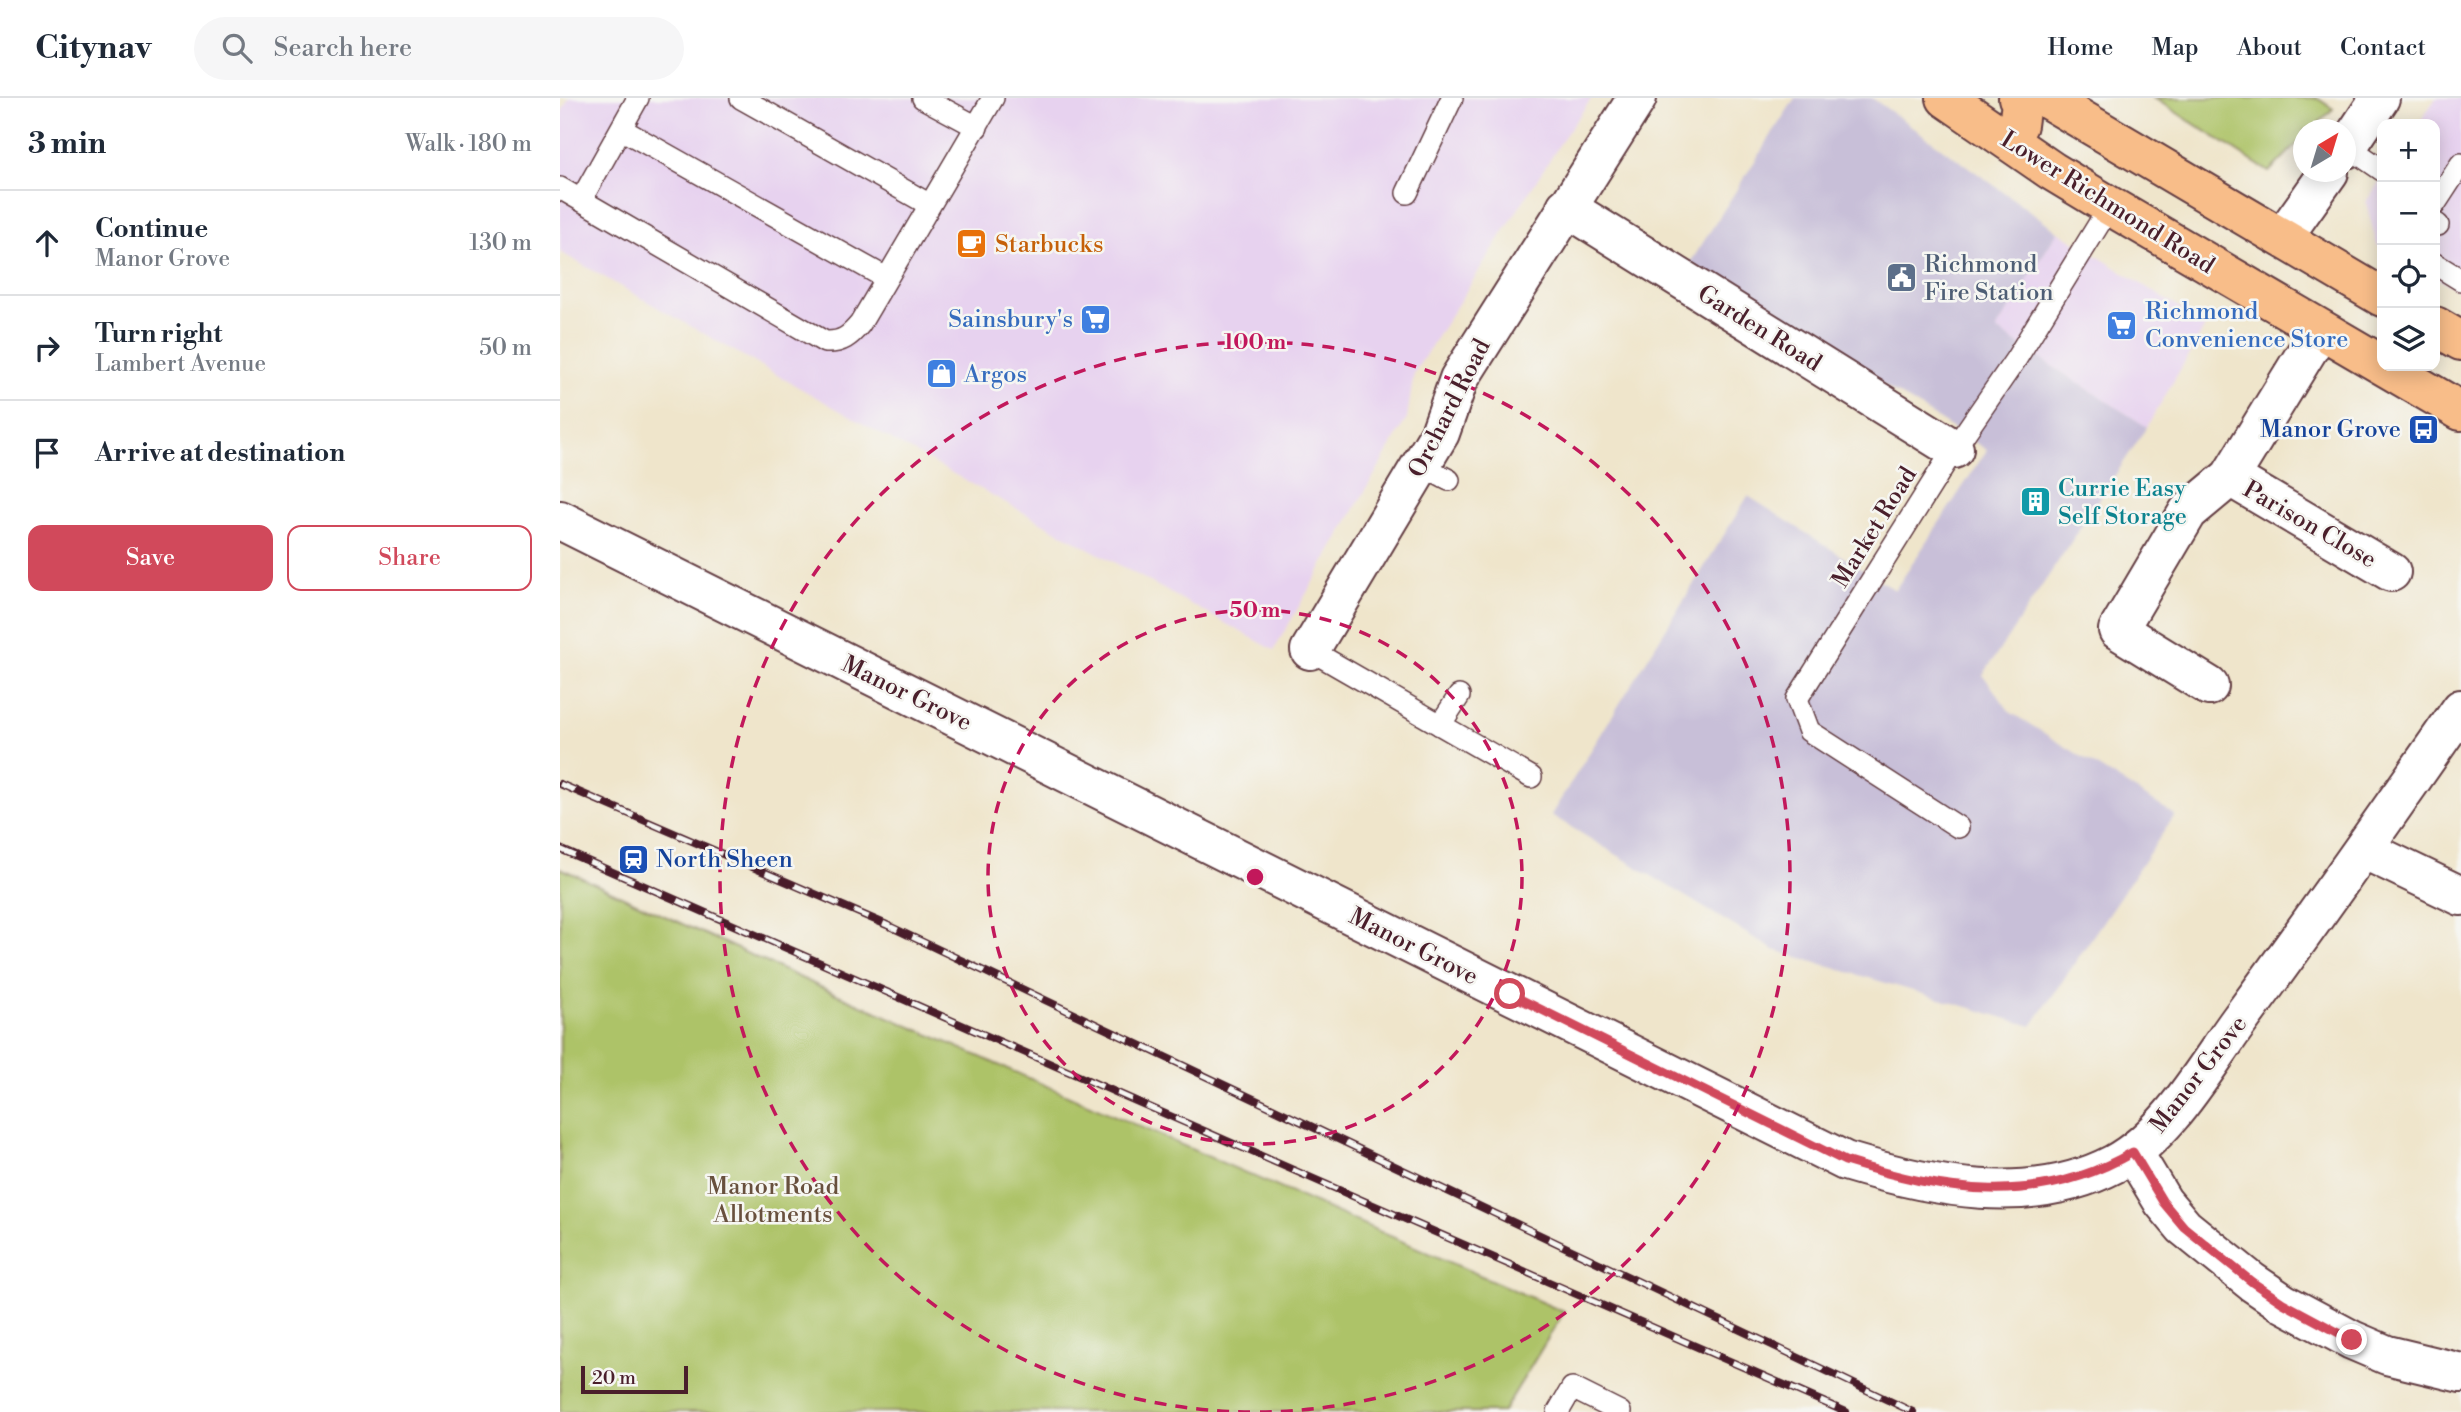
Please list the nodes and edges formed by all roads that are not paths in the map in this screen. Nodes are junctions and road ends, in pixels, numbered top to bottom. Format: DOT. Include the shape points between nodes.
graph roads {
  1 [pos="638,98"];
  2 [pos="741,98"];
  3 [pos="923,98"];
  4 [pos="993,98"];
  5 [pos="1452,98"];
  6 [pos="1637,98"];
  7 [pos="1946,98"];
  8 [pos="2018,98"];
  9 [pos="2045,98"];
  10 [pos="2380,98"];
  11 [pos="977,127"];
  12 [pos="621,129"];
  13 [pos="2356,133"];
  14 [pos="2008,140"];
  15 [pos="2356,160"];
  16 [pos="2461,164"];
  17 [pos="2377,168"];
  18 [pos="2322,182"];
  19 [pos="560,188"];
  20 [pos="1407,194"];
  21 [pos="2445,198"];
  22 [pos="581,200"];
  23 [pos="930,205"];
  24 [pos="2110,206"];
  25 [pos="1566,207"];
  26 [pos="2283,237"];
  27 [pos="2440,267"];
  28 [pos="886,278"];
  29 [pos="2461,280"];
  30 [pos="2377,294"];
  31 [pos="2440,329"];
  32 [pos="2320,330"];
  33 [pos="2461,341"];
  34 [pos="2461,411"];
  35 [pos="1954,449"];
  36 [pos="2230,477"];
  37 [pos="560,520"];
  38 [pos="2391,572"];
  39 [pos="1310,650"];
  40 [pos="2209,686"];
  41 [pos="1459,696"];
  42 [pos="2461,709"];
  43 [pos="1440,725"];
  44 [pos="1531,777"];
  45 [pos="1958,827"];
  46 [pos="2363,849"];
  47 [pos="2461,896"];
  48 [pos="2133,1152"];
  49 [pos="2461,1373"];
  50 [pos="1558,1412"];
  51 [pos="1620,1412"];
  1 -- 12 [label="lane"];
  2 -- 23 [label="lane"];
  3 -- 11 [label="lane"];
  4 -- 11 [label="lane"];
  5 -- 20 [label="lane"];
  6 -- 25 [label="street, Orchard Road"];
  7 -- 14 [label="highway, Lower Richmond Road"];
  8 -- 14 [label="highway" via="2018,125"];
  9 -- 26 [label="highway"];
  10 -- 13 [label="street"];
  11 -- 23 [label="lane"];
  12 -- 22 [label="lane"];
  12 -- 28 [label="lane"];
  14 -- 24 [label="highway, Lower Richmond Road"];
  15 -- 17 [label="lane"];
  16 -- 21 [label="lane"];
  18 -- 26 [label="street"];
  19 -- 22 [label="lane"];
  22 -- 28 [label="lane" via="825,342 838,343 850,335"];
  23 -- 28 [label="lane"];
  24 -- 32 [label="highway, Lower Richmond Road"];
  24 -- 35 [label="lane, Market Road"];
  25 -- 35 [label="street, Garden Road"];
  25 -- 39 [label="street, Orchard Road" via="1459,379 1440,433 1435,473"];
  26 -- 30 [label="highway"];
  27 -- 29 [label="lane"];
  31 -- 33 [label="highway"];
  32 -- 34 [label="highway, Lower Richmond Road"];
  32 -- 36 [label="street, Parison Close"];
  35 -- 45 [label="lane, Market Road" via="1797,699 1809,731"];
  36 -- 38 [label="street, Parison Close"];
  36 -- 40 [label="street, Parison Close" via="2188,512 2118,630"];
  37 -- 48 [label="street, Manor Grove" via="1845,1161 1944,1185 2017,1189 2072,1181"];
  39 -- 43 [label="lane"];
  41 -- 43 [label="lane"];
  42 -- 46 [label="street, Manor Grove"];
  43 -- 44 [label="lane"];
  46 -- 47 [label="street"];
  46 -- 48 [label="street, Manor Grove" via="2173,1112"];
  48 -- 49 [label="street" via="2184,1227 2252,1282 2375,1350"];
  50 -- 51 [label="lane" via="1572,1388"];
}
